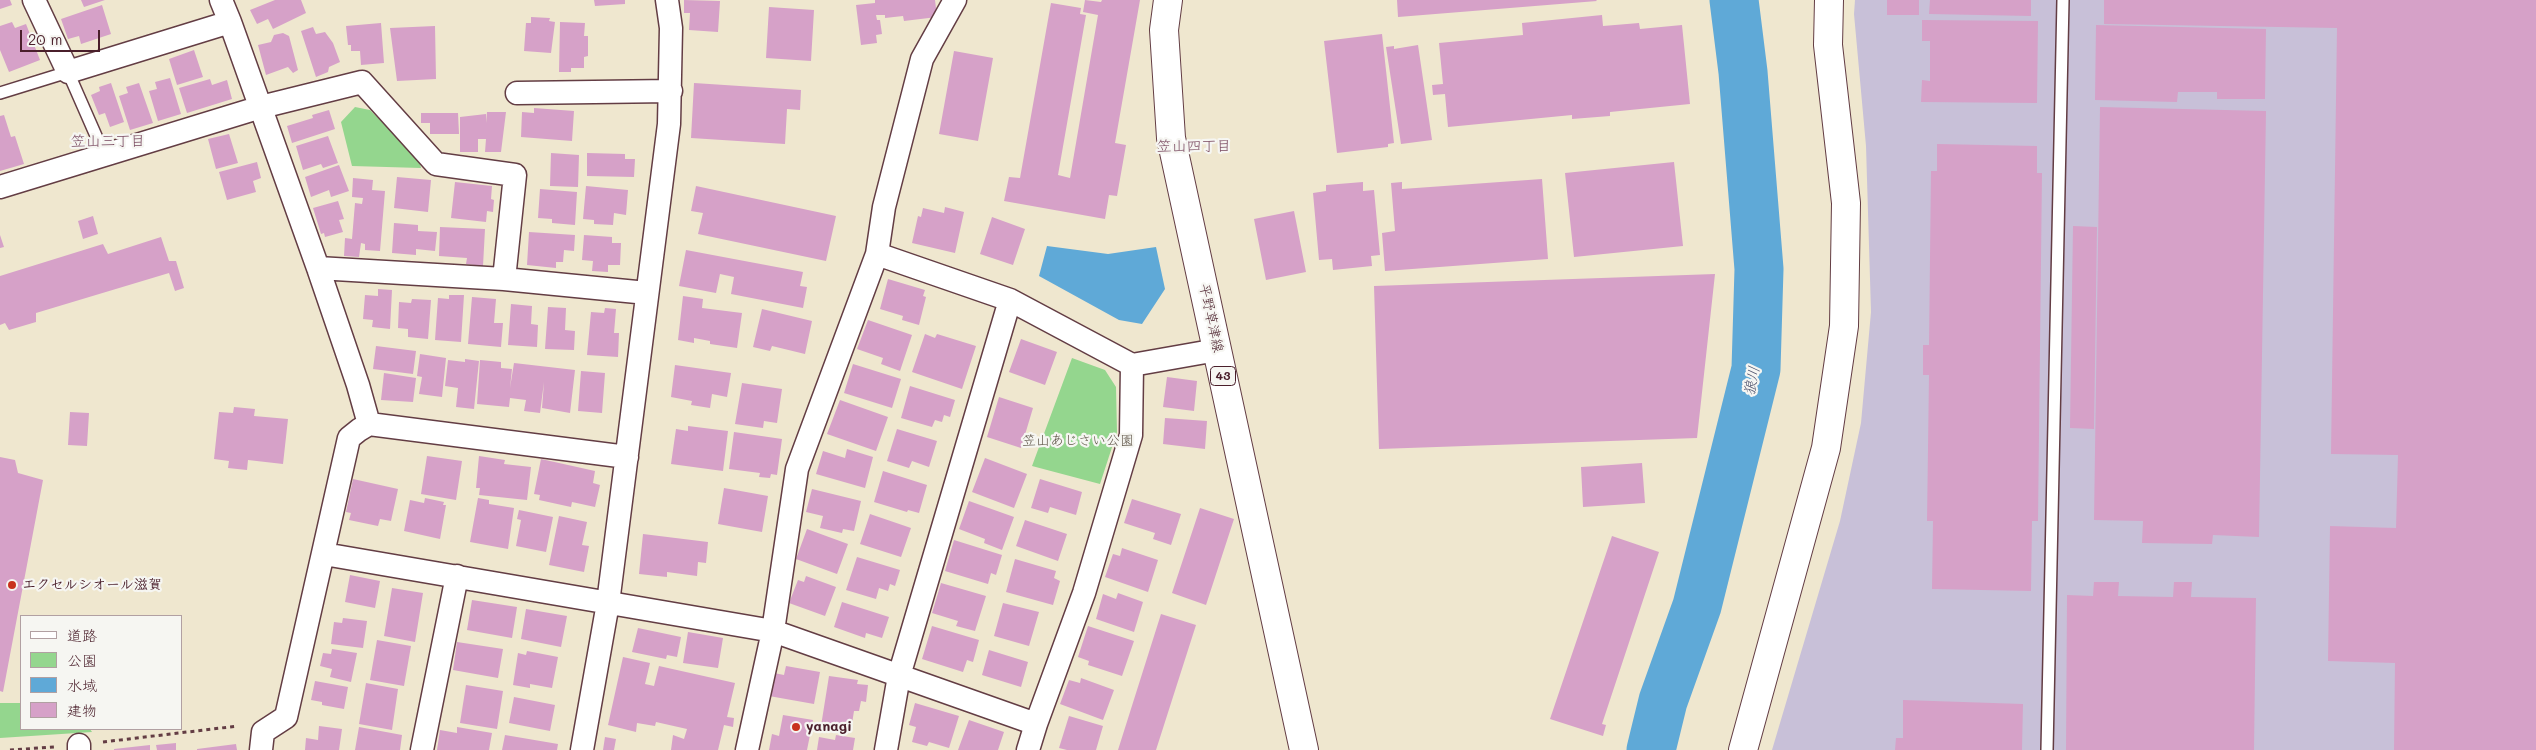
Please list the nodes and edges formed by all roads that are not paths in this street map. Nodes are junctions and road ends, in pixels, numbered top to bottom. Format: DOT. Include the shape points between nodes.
graph roads {
  1 [pos="34,0"];
  2 [pos="221,0"];
  3 [pos="666,0"];
  4 [pos="955,0"];
  5 [pos="1168,0"];
  6 [pos="1829,0"];
  7 [pos="2063,0"];
  8 [pos="230,22"];
  9 [pos="68,72"];
  10 [pos="671,91"];
  11 [pos="517,92"];
  12 [pos="0,93"];
  13 [pos="261,107"];
  14 [pos="104,154"];
  15 [pos="0,187"];
  16 [pos="877,254"];
  17 [pos="318,268"];
  18 [pos="504,279"];
  19 [pos="647,293"];
  20 [pos="1010,300"];
  21 [pos="1218,350"];
  22 [pos="1132,365"];
  23 [pos="369,424"];
  24 [pos="627,457"];
  25 [pos="324,554"];
  26 [pos="457,576"];
  27 [pos="608,603"];
  28 [pos="772,631"];
  29 [pos="899,676"];
  30 [pos="1036,724"];
  31 [pos="262,741"];
  32 [pos="422,750"];
  33 [pos="582,750"];
  34 [pos="747,750"];
  35 [pos="886,750"];
  36 [pos="1028,750"];
  37 [pos="1304,750"];
  38 [pos="1743,750"];
  39 [pos="2047,750"];
  1 -- 9 [label="street"];
  2 -- 8 [label="street"];
  3 -- 10 [label="street" via="671,28"];
  4 -- 16 [label="street" via="922,59 884,207"];
  5 -- 21 [label="main road, 平野草津線 / 43" via="1164,30 1172,138"];
  6 -- 38 [label="main road" via="1828,45 1846,203 1844,326 1826,448"];
  7 -- 39 [label="lane"];
  8 -- 9 [label="street"];
  8 -- 13 [label="street"];
  9 -- 12 [label="lane"];
  9 -- 14 [label="lane"];
  10 -- 11 [label="street"];
  10 -- 19 [label="street"];
  13 -- 14 [label="street"];
  13 -- 17 [label="street"];
  13 -- 18 [label="street" via="362,82 436,164 516,175"];
  14 -- 15 [label="street"];
  16 -- 20 [label="street"];
  16 -- 28 [label="street" via="797,469"];
  17 -- 18 [label="street"];
  17 -- 23 [label="street"];
  18 -- 19 [label="street"];
  19 -- 24 [label="street"];
  20 -- 22 [label="street"];
  20 -- 29 [label="street"];
  21 -- 22 [label="street"];
  21 -- 37 [label="main road, 平野草津線 / 43"];
  22 -- 30 [label="street" via="1131,435 1084,593"];
  23 -- 24 [label="street"];
  23 -- 25 [label="street" via="349,438"];
  24 -- 27 [label="street"];
  25 -- 26 [label="street"];
  25 -- 31 [label="street" via="286,717"];
  26 -- 27 [label="street"];
  26 -- 32 [label="street"];
  27 -- 28 [label="street"];
  27 -- 33 [label="street"];
  28 -- 29 [label="street"];
  28 -- 34 [label="street"];
  29 -- 30 [label="street"];
  29 -- 35 [label="street"];
  30 -- 36 [label="street"];
}
